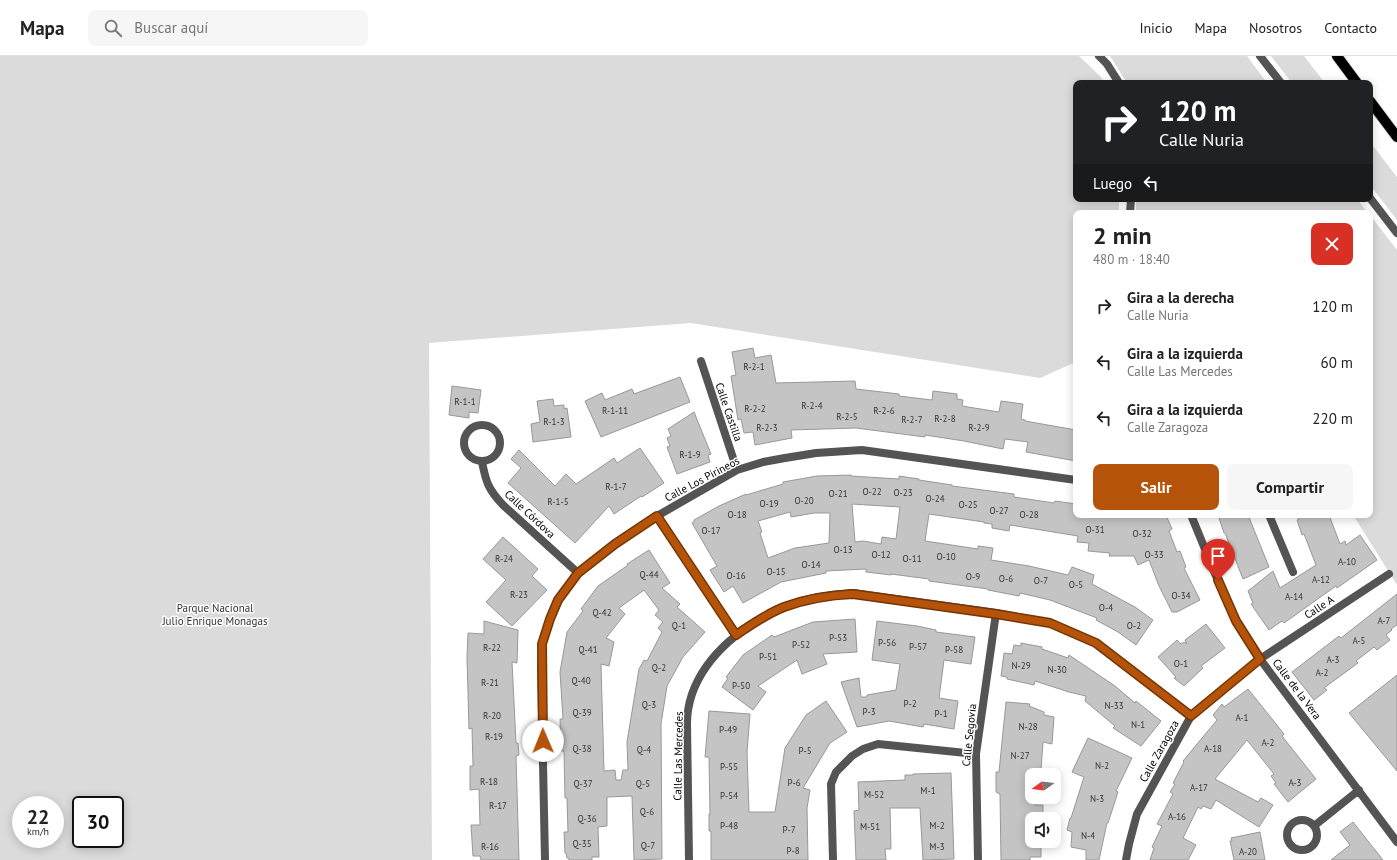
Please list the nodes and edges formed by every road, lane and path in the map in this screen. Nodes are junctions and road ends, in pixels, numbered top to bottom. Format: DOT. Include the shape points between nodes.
graph roads {
  1 [pos="1099,56"];
  2 [pos="1260,56"];
  3 [pos="1337,56"];
  4 [pos="1117,80"];
  5 [pos="1279,80"];
  6 [pos="1355,80"];
  7 [pos="1373,105"];
  8 [pos="1397,137"];
  9 [pos="1373,202"];
  10 [pos="1397,233"];
  11 [pos="701,361"];
  12 [pos="482,462"];
  13 [pos="738,470"];
  14 [pos="1073,480"];
  15 [pos="657,516"];
  16 [pos="1192,518"];
  17 [pos="1270,518"];
  18 [pos="1293,572"];
  19 [pos="578,573"];
  20 [pos="1389,574"];
  21 [pos="996,614"];
  22 [pos="736,635"];
  23 [pos="1260,659"];
  24 [pos="1191,716"];
  25 [pos="976,754"];
  26 [pos="1359,790"];
  27 [pos="1314,826"];
  28 [pos="1397,842"];
  29 [pos="545,860"];
  30 [pos="689,860"];
  31 [pos="833,860"];
  32 [pos="978,860"];
  33 [pos="1126,860"];
  1 -- 4 [label="street"];
  2 -- 5 [label="street"];
  3 -- 6 [label="main road"];
  7 -- 8 [label="main road"];
  9 -- 10 [label="street"];
  11 -- 13 [label="street, Calle Castilla"];
  12 -- 12 [label="street" via="494,457 500,447 498,434 488,426 482,425 466,434 464,440 464,447 470,457"];
  12 -- 19 [label="street, Calle Córdova" via="489,488 502,505"];
  13 -- 14 [label="street, Calle Los Pirineos" via="785,458 823,452 862,450"];
  13 -- 15 [label="street, Calle Los Pirineos"];
  15 -- 19 [label="street, Calle Los Pirineos"];
  15 -- 22 [label="street"];
  16 -- 23 [label="street, Calle de la Vera" via="1236,621"];
  17 -- 18 [label="street"];
  19 -- 29 [label="street, Calle Los Pirineos" via="558,600 542,644"];
  20 -- 23 [label="street, Calle A"];
  21 -- 22 [label="street, Calle Las Mercedes" via="853,594 833,594 783,607"];
  21 -- 24 [label="street, Calle Las Mercedes" via="1050,623 1096,643"];
  21 -- 25 [label="street, Calle Segovia"];
  22 -- 30 [label="street, Calle Las Mercedes" via="718,651 701,674 692,694 688,712"];
  23 -- 24 [label="street, Calle Zaragoza"];
  23 -- 26 [label="street, Calle de la Vera"];
  24 -- 33 [label="street, Calle Zaragoza" via="1137,814"];
  25 -- 31 [label="street" via="878,744 852,756 836,772 831,784"];
  25 -- 32 [label="street, Calle Segovia"];
  26 -- 27 [label="street"];
  26 -- 28 [label="street, Calle de la Vera"];
}
